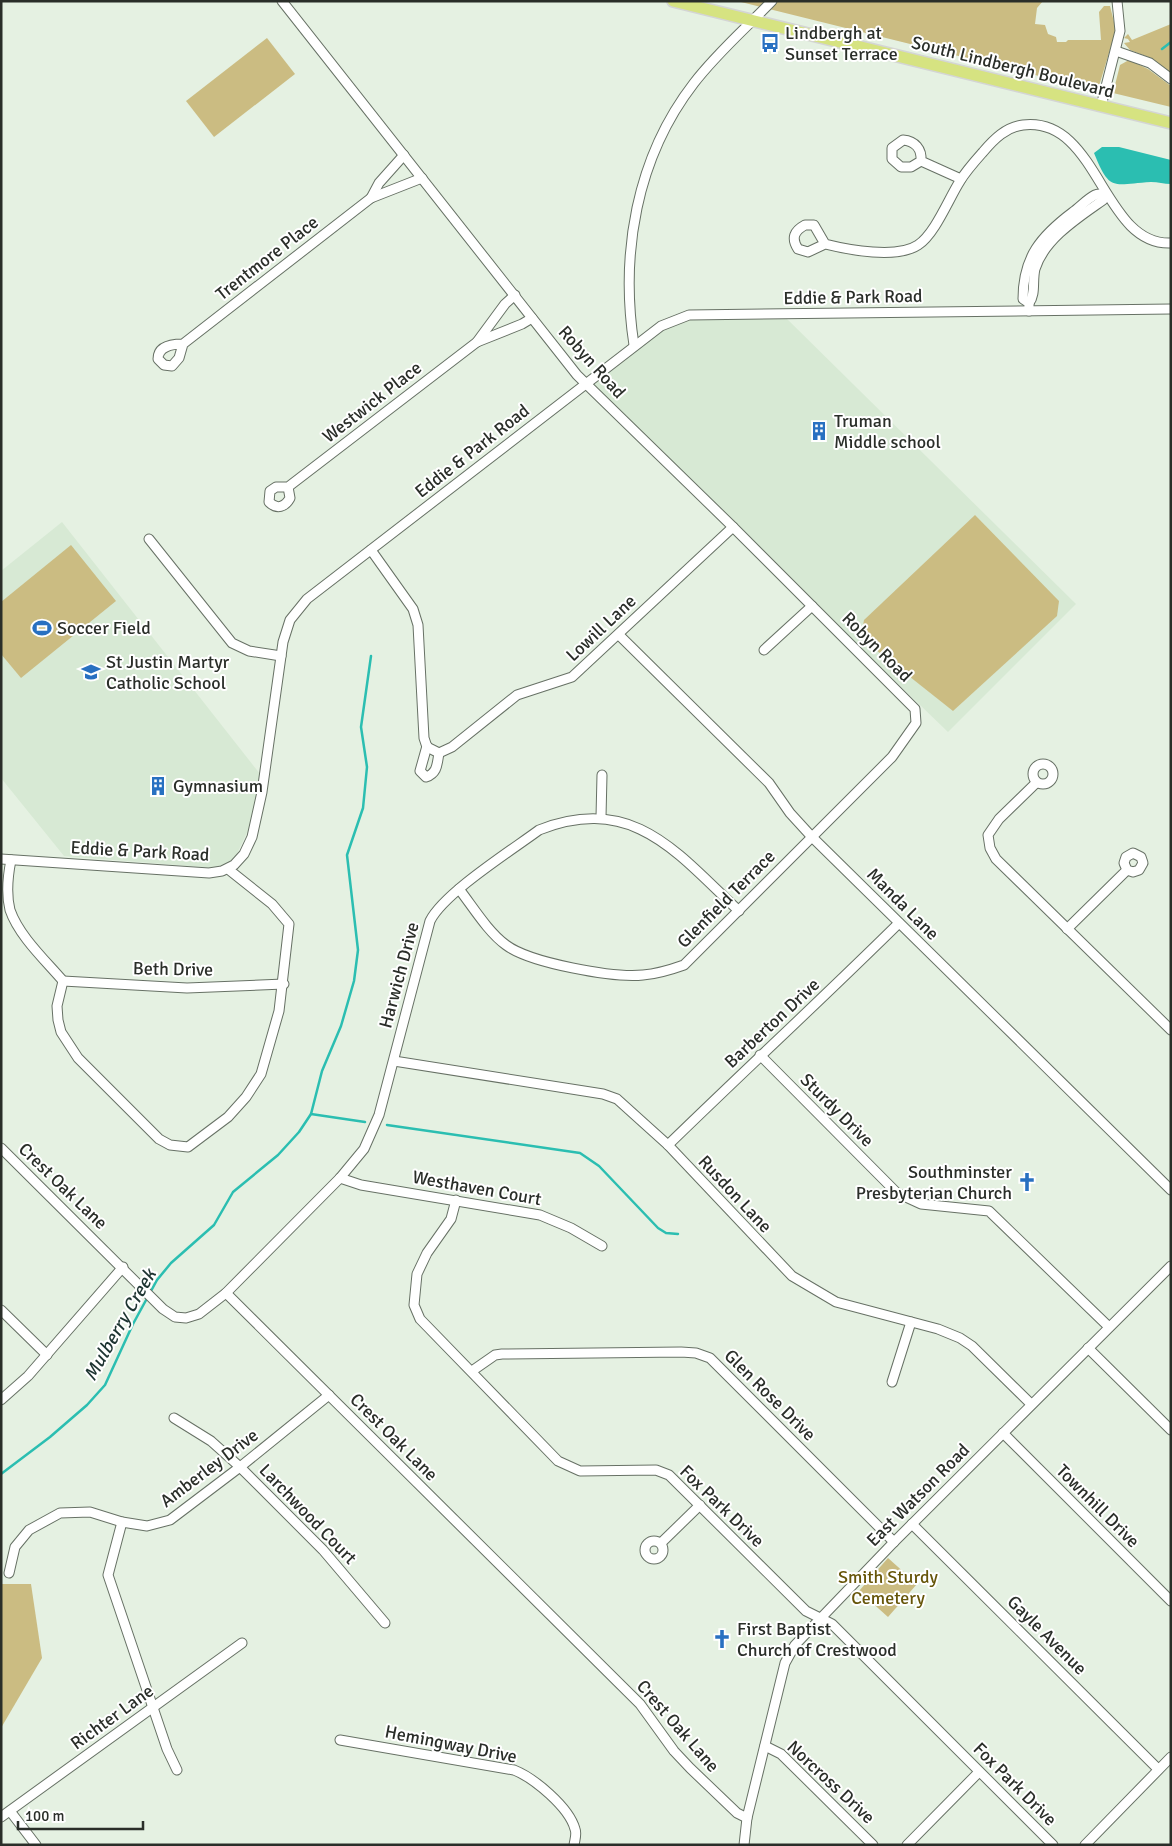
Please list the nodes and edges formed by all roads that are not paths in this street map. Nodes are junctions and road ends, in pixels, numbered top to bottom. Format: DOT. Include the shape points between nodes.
graph roads {
  1 [pos="282,1"];
  2 [pos="772,1"];
  3 [pos="1117,1"];
  4 [pos="675,2"];
  5 [pos="752,21"];
  6 [pos="1116,51"];
  7 [pos="1171,79"];
  8 [pos="1101,106"];
  9 [pos="1171,123"];
  10 [pos="404,155"];
  11 [pos="921,161"];
  12 [pos="422,178"];
  13 [pos="961,180"];
  14 [pos="1104,194"];
  15 [pos="372,198"];
  16 [pos="1171,243"];
  17 [pos="826,244"];
  18 [pos="515,296"];
  19 [pos="1029,307"];
  20 [pos="1171,309"];
  21 [pos="532,318"];
  22 [pos="477,342"];
  23 [pos="183,344"];
  24 [pos="634,346"];
  25 [pos="586,383"];
  26 [pos="288,487"];
  27 [pos="733,527"];
  28 [pos="149,538"];
  29 [pos="371,550"];
  30 [pos="812,606"];
  31 [pos="619,635"];
  32 [pos="764,650"];
  33 [pos="280,656"];
  34 [pos="915,710"];
  35 [pos="427,746"];
  36 [pos="439,753"];
  37 [pos="602,775"];
  38 [pos="1036,782"];
  39 [pos="601,818"];
  40 [pos="811,836"];
  41 [pos="1,859"];
  42 [pos="12,860"];
  43 [pos="228,869"];
  44 [pos="1127,870"];
  45 [pos="459,890"];
  46 [pos="739,911"];
  47 [pos="898,923"];
  48 [pos="1067,929"];
  49 [pos="63,981"];
  50 [pos="284,984"];
  51 [pos="1171,1030"];
  52 [pos="760,1055"];
  53 [pos="394,1061"];
  54 [pos="668,1145"];
  55 [pos="1,1148"];
  56 [pos="340,1178"];
  57 [pos="1171,1190"];
  58 [pos="456,1200"];
  59 [pos="602,1246"];
  60 [pos="1171,1266"];
  61 [pos="122,1267"];
  62 [pos="226,1293"];
  63 [pos="1,1310"];
  64 [pos="911,1322"];
  65 [pos="1109,1327"];
  66 [pos="1088,1348"];
  67 [pos="47,1355"];
  68 [pos="472,1372"];
  69 [pos="892,1382"];
  70 [pos="328,1395"];
  71 [pos="1,1400"];
  72 [pos="1031,1404"];
  73 [pos="174,1418"];
  74 [pos="1171,1430"];
  75 [pos="1003,1433"];
  76 [pos="240,1467"];
  77 [pos="700,1505"];
  78 [pos="122,1522"];
  79 [pos="912,1524"];
  80 [pos="894,1542"];
  81 [pos="661,1543"];
  82 [pos="9,1573"];
  83 [pos="1171,1601"];
  84 [pos="820,1618"];
  85 [pos="385,1623"];
  86 [pos="242,1643"];
  87 [pos="154,1706"];
  88 [pos="340,1740"];
  89 [pos="765,1746"];
  90 [pos="1171,1757"];
  91 [pos="1158,1769"];
  92 [pos="177,1770"];
  93 [pos="979,1772"];
  94 [pos="10,1811"];
  95 [pos="1,1818"];
  96 [pos="747,1818"];
  97 [pos="36,1845"];
  98 [pos="574,1845"];
  99 [pos="744,1845"];
  100 [pos="873,1845"];
  101 [pos="907,1845"];
  102 [pos="1053,1845"];
  103 [pos="1084,1845"];
  1 -- 10 [label="street, Robyn Road"];
  2 -- 5 [label="street"];
  3 -- 6 [label="street" via="1120,31"];
  4 -- 5 [label="main road, South Lindbergh Boulevard"];
  5 -- 8 [label="main road, South Lindbergh Boulevard"];
  5 -- 24 [label="street" via="693,85 656,149 645,176 634,222 629,270 628,308"];
  6 -- 7 [label="street" via="1150,64"];
  6 -- 8 [label="street"];
  8 -- 9 [label="main road, South Lindbergh Boulevard"];
  10 -- 12 [label="street, Robyn Road"];
  10 -- 15 [label="street, Trentmore Place" via="379,183"];
  11 -- 13 [label="street"];
  12 -- 15 [label="street, Trentmore Place"];
  12 -- 18 [label="street, Robyn Road"];
  13 -- 14 [label="street" via="989,145 1006,130 1026,124 1045,126 1070,140"];
  13 -- 17 [label="street" via="919,245 905,250 882,251 851,250"];
  14 -- 16 [label="street" via="1134,230 1153,241"];
  14 -- 19 [label="street" via="1097,194 1056,225 1038,244 1027,265 1023,284 1023,298"];
  15 -- 23 [label="street, Trentmore Place"];
  18 -- 21 [label="street, Robyn Road"];
  18 -- 22 [label="street, Westwick Place"];
  19 -- 20 [label="street, Eddie & Park Road"];
  19 -- 24 [label="street, Eddie & Park Road" via="688,315 661,326"];
  21 -- 22 [label="street, Westwick Place"];
  21 -- 25 [label="street, Robyn Road"];
  22 -- 26 [label="street, Westwick Place"];
  24 -- 25 [label="street, Eddie & Park Road"];
  25 -- 27 [label="street, Robyn Road"];
  25 -- 29 [label="street, Eddie & Park Road"];
  27 -- 30 [label="street, Robyn Road"];
  27 -- 31 [label="street, Lowill Lane"];
  28 -- 33 [label="street" via="232,643 255,653"];
  29 -- 33 [label="street, Eddie & Park Road" via="301,605 290,620"];
  29 -- 35 [label="street" via="413,609 418,626"];
  30 -- 32 [label="street"];
  30 -- 34 [label="street, Robyn Road"];
  31 -- 36 [label="street, Lowill Lane" via="572,677 517,695 452,747"];
  31 -- 40 [label="street, Manda Lane" via="769,783"];
  33 -- 43 [label="street, Eddie & Park Road" via="258,818 248,847 239,861"];
  34 -- 40 [label="street, Glenfield Terrace" via="916,723 892,757"];
  35 -- 36 [label="street"];
  35 -- 36 [label="street" via="420,771 426,777 437,768"];
  37 -- 39 [label="street"];
  38 -- 48 [label="street" via="999,819 988,835 990,848 996,859"];
  39 -- 45 [label="street, Harwich Drive" via="554,824 539,830"];
  39 -- 46 [label="street, Harwich Drive" via="624,822 658,837"];
  40 -- 46 [label="street, Glenfield Terrace"];
  40 -- 47 [label="street, Manda Lane"];
  41 -- 42 [label="street, Eddie & Park Road"];
  42 -- 43 [label="street, Eddie & Park Road" via="197,872"];
  42 -- 49 [label="street" via="8,879 10,909 24,934"];
  43 -- 50 [label="street" via="272,904 289,924"];
  44 -- 48 [label="street"];
  45 -- 46 [label="street, Glenfield Terrace" via="500,940 524,956 574,968 625,974 656,973 684,965"];
  45 -- 53 [label="street, Harwich Drive" via="430,921"];
  47 -- 52 [label="street, Barberton Drive" via="813,1008"];
  47 -- 57 [label="street, Manda Lane"];
  48 -- 51 [label="street"];
  49 -- 50 [label="street, Beth Drive" via="187,988"];
  49 -- 50 [label="street" via="57,1006 58,1020 61,1032 78,1058 159,1139 170,1145 188,1147 211,1132 246,1097 261,1074 280,1011"];
  52 -- 54 [label="street, Barberton Drive"];
  52 -- 65 [label="street, Sturdy Drive" via="897,1193 921,1204 989,1211"];
  53 -- 54 [label="street, Rusdon Lane" via="603,1094 617,1099"];
  53 -- 56 [label="street, Harwich Drive" via="371,1135 364,1149"];
  54 -- 64 [label="street, Rusdon Lane" via="792,1276 836,1302"];
  55 -- 61 [label="street, Crest Oak Lane"];
  56 -- 58 [label="street, Westhaven Court" via="361,1185"];
  56 -- 62 [label="street, Harwich Drive"];
  58 -- 59 [label="street, Westhaven Court" via="540,1215"];
  58 -- 68 [label="street, Fox Park Drive" via="451,1219 427,1253 417,1274 414,1305 430,1332"];
  60 -- 65 [label="street, East Watson Road"];
  61 -- 62 [label="street, Crest Oak Lane" via="162,1309 175,1317 199,1314"];
  61 -- 67 [label="street"];
  62 -- 70 [label="street, Crest Oak Lane"];
  63 -- 67 [label="street"];
  64 -- 69 [label="street"];
  64 -- 72 [label="street, Rusdon Lane" via="938,1329 966,1342"];
  65 -- 66 [label="street, East Watson Road"];
  66 -- 72 [label="street, East Watson Road"];
  66 -- 74 [label="street"];
  67 -- 71 [label="street"];
  68 -- 77 [label="street, Fox Park Drive" via="563,1464 580,1472 662,1472"];
  68 -- 80 [label="street, Glen Rose Drive" via="495,1355 502,1354 681,1352 710,1358"];
  70 -- 76 [label="street, Amberley Drive"];
  70 -- 96 [label="street, Crest Oak Lane" via="640,1704 690,1768 737,1813"];
  72 -- 75 [label="street, East Watson Road"];
  73 -- 76 [label="street, Larchwood Court" via="211,1441"];
  75 -- 79 [label="street, East Watson Road"];
  75 -- 83 [label="street, Townhill Drive"];
  76 -- 78 [label="street, Amberley Drive" via="170,1520 147,1526"];
  76 -- 85 [label="street, Larchwood Court" via="323,1550"];
  77 -- 81 [label="street"];
  77 -- 84 [label="street, Fox Park Drive" via="806,1611"];
  78 -- 82 [label="street, Amberley Drive" via="90,1512 60,1512 29,1530 15,1547"];
  78 -- 87 [label="street" via="108,1575 116,1606"];
  79 -- 80 [label="street, East Watson Road"];
  79 -- 91 [label="street, Gayle Avenue"];
  80 -- 84 [label="street, East Watson Road"];
  84 -- 89 [label="street, East Watson Road" via="795,1645 785,1662"];
  84 -- 93 [label="street, Fox Park Drive" via="832,1624"];
  86 -- 87 [label="street, Richter Lane"];
  87 -- 92 [label="street"];
  87 -- 94 [label="street, Richter Lane"];
  88 -- 98 [label="street, Hemingway Drive" via="514,1770 528,1776 558,1804 575,1827"];
  89 -- 96 [label="street, East Watson Road"];
  89 -- 100 [label="street, Norcross Drive" via="781,1754"];
  90 -- 91 [label="street"];
  91 -- 103 [label="street"];
  93 -- 101 [label="street"];
  93 -- 102 [label="street, Fox Park Drive"];
  94 -- 95 [label="street, Richter Lane"];
  94 -- 97 [label="street"];
  96 -- 99 [label="street, East Watson Road"];
}
